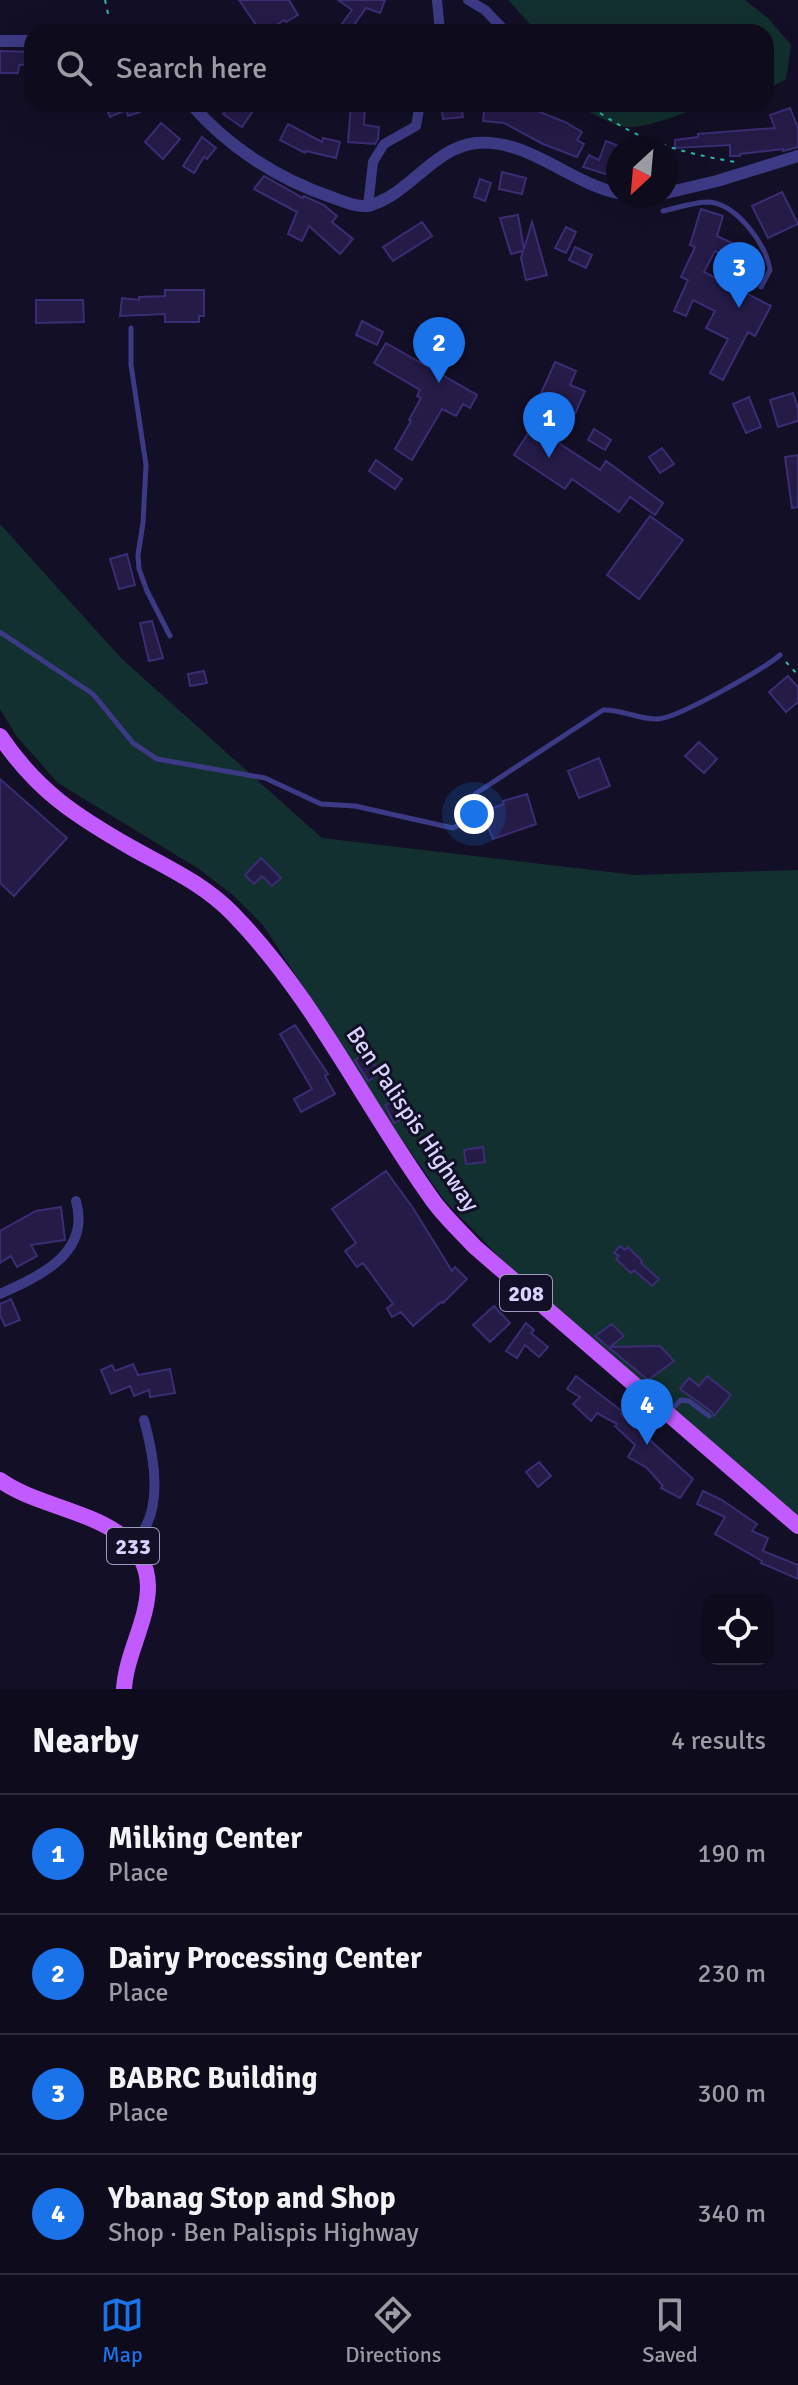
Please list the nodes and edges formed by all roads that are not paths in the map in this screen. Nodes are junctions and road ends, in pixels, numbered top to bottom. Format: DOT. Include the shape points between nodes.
graph roads {
  1 [pos="437,0"];
  2 [pos="468,0"];
  3 [pos="439,24"];
  4 [pos="498,24"];
  5 [pos="0,41"];
  6 [pos="24,41"];
  7 [pos="200,112"];
  8 [pos="419,112"];
  9 [pos="798,156"];
  10 [pos="606,189"];
  11 [pos="678,190"];
  12 [pos="368,206"];
  13 [pos="663,211"];
  14 [pos="761,287"];
  15 [pos="131,328"];
  16 [pos="0,632"];
  17 [pos="170,636"];
  18 [pos="780,655"];
  19 [pos="0,736"];
  20 [pos="76,1201"];
  21 [pos="0,1294"];
  22 [pos="667,1413"];
  23 [pos="709,1416"];
  24 [pos="144,1420"];
  25 [pos="0,1480"];
  26 [pos="798,1526"];
  27 [pos="132,1544"];
  28 [pos="124,1689"];
  1 -- 3 [label="street"];
  2 -- 4 [label="street"];
  5 -- 6 [label="street"];
  7 -- 12 [label="street" via="274,171 320,193"];
  8 -- 12 [label="street" via="416,126 384,144 373,162"];
  9 -- 11 [label="street"];
  10 -- 12 [label="street" via="536,157 475,143 451,150 395,193"];
  13 -- 14 [label="lane" via="708,202 732,212 767,255 770,270"];
  15 -- 17 [label="lane" via="131,365 146,465 139,569"];
  16 -- 18 [label="lane" via="93,694 133,743 157,759 265,778 321,804 355,806 453,828 463,823 475,794 603,710 665,718"];
  19 -- 22 [label="main road, Ben Palispis Highway / 208" via="24,769 60,803 189,878 252,933 310,1010 436,1204 508,1277"];
  20 -- 21 [label="street" via="75,1233 64,1256 52,1268"];
  22 -- 23 [label="lane" via="681,1400"];
  22 -- 26 [label="main road, Ben Palispis Highway / 208"];
  24 -- 27 [label="street" via="154,1482 151,1517"];
  25 -- 27 [label="main road, 233" via="101,1522"];
  27 -- 28 [label="main road, 233" via="148,1585"];
}
